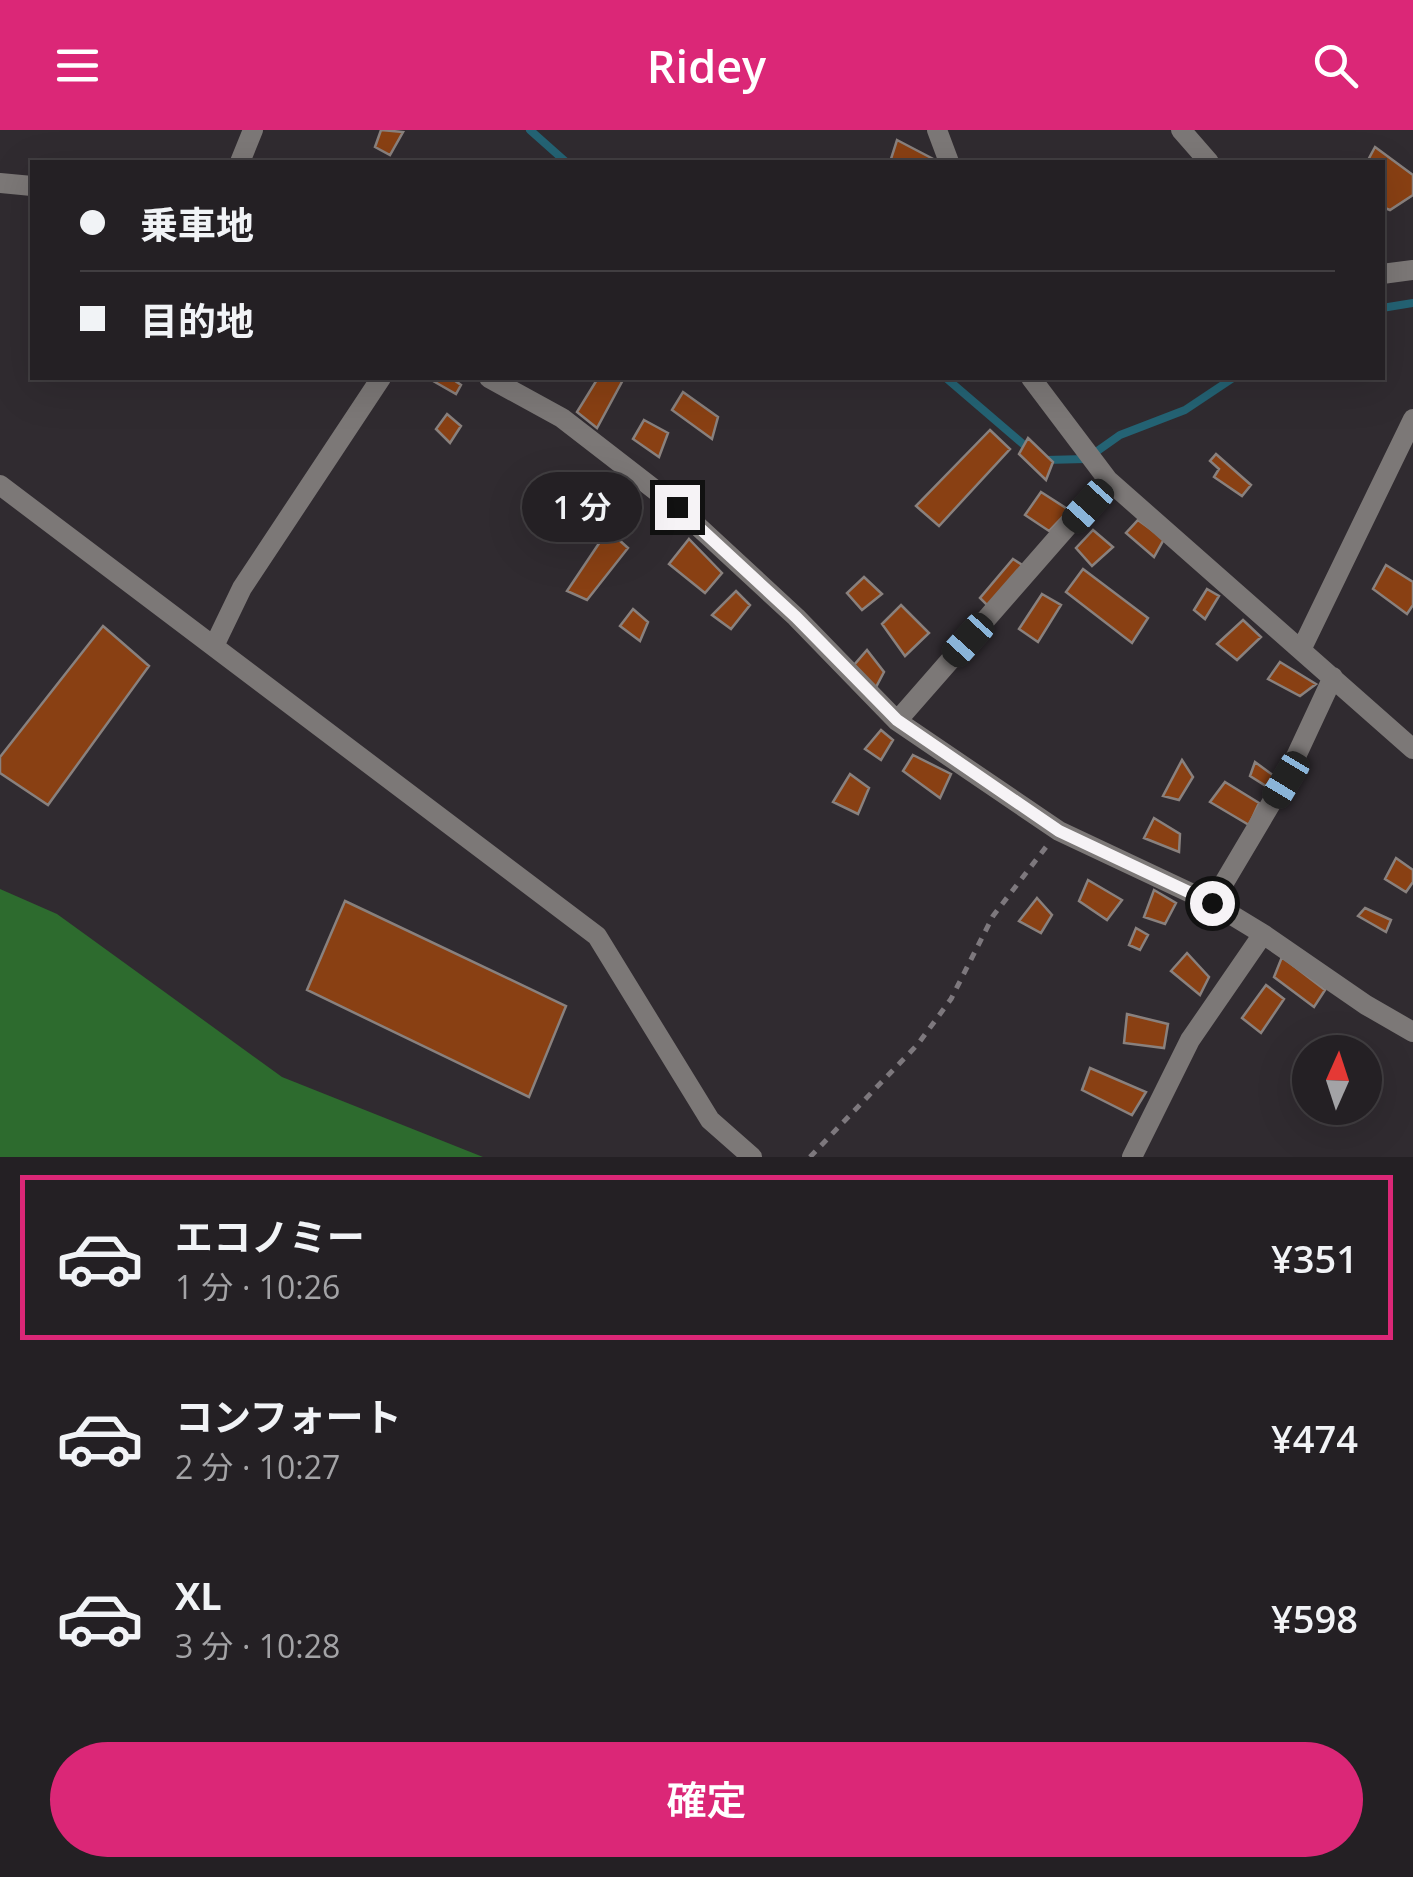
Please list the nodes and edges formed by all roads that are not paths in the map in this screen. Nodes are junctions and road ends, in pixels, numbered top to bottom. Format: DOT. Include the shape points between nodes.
graph roads {
  1 [pos="253,130"];
  2 [pos="937,130"];
  3 [pos="1181,130"];
  4 [pos="241,160"];
  5 [pos="948,160"];
  6 [pos="1207,160"];
  7 [pos="0,184"];
  8 [pos="30,186"];
  9 [pos="1413,270"];
  10 [pos="1385,274"];
  11 [pos="380,380"];
  12 [pos="493,380"];
  13 [pos="1033,380"];
  14 [pos="1413,420"];
  15 [pos="1108,480"];
  16 [pos="0,485"];
  17 [pos="215,644"];
  18 [pos="1301,650"];
  19 [pos="1332,678"];
  20 [pos="897,720"];
  21 [pos="1413,749"];
  22 [pos="1212,903"];
  23 [pos="1262,934"];
  24 [pos="1413,1032"];
  25 [pos="752,1157"];
  26 [pos="1132,1157"];
  1 -- 4 [label="street"];
  2 -- 5 [label="street"];
  3 -- 6 [label="street"];
  7 -- 8 [label="street"];
  9 -- 10 [label="street"];
  11 -- 17 [label="street" via="242,588"];
  12 -- 20 [label="street" via="562,418 677,507"];
  13 -- 15 [label="street"];
  14 -- 18 [label="street"];
  15 -- 18 [label="street"];
  15 -- 20 [label="street"];
  16 -- 17 [label="street"];
  17 -- 25 [label="street" via="597,936 710,1120"];
  18 -- 19 [label="street"];
  19 -- 21 [label="street"];
  19 -- 22 [label="street" via="1286,780"];
  20 -- 22 [label="street" via="1059,831"];
  22 -- 23 [label="street"];
  23 -- 24 [label="street"];
  23 -- 26 [label="street" via="1190,1040"];
}
